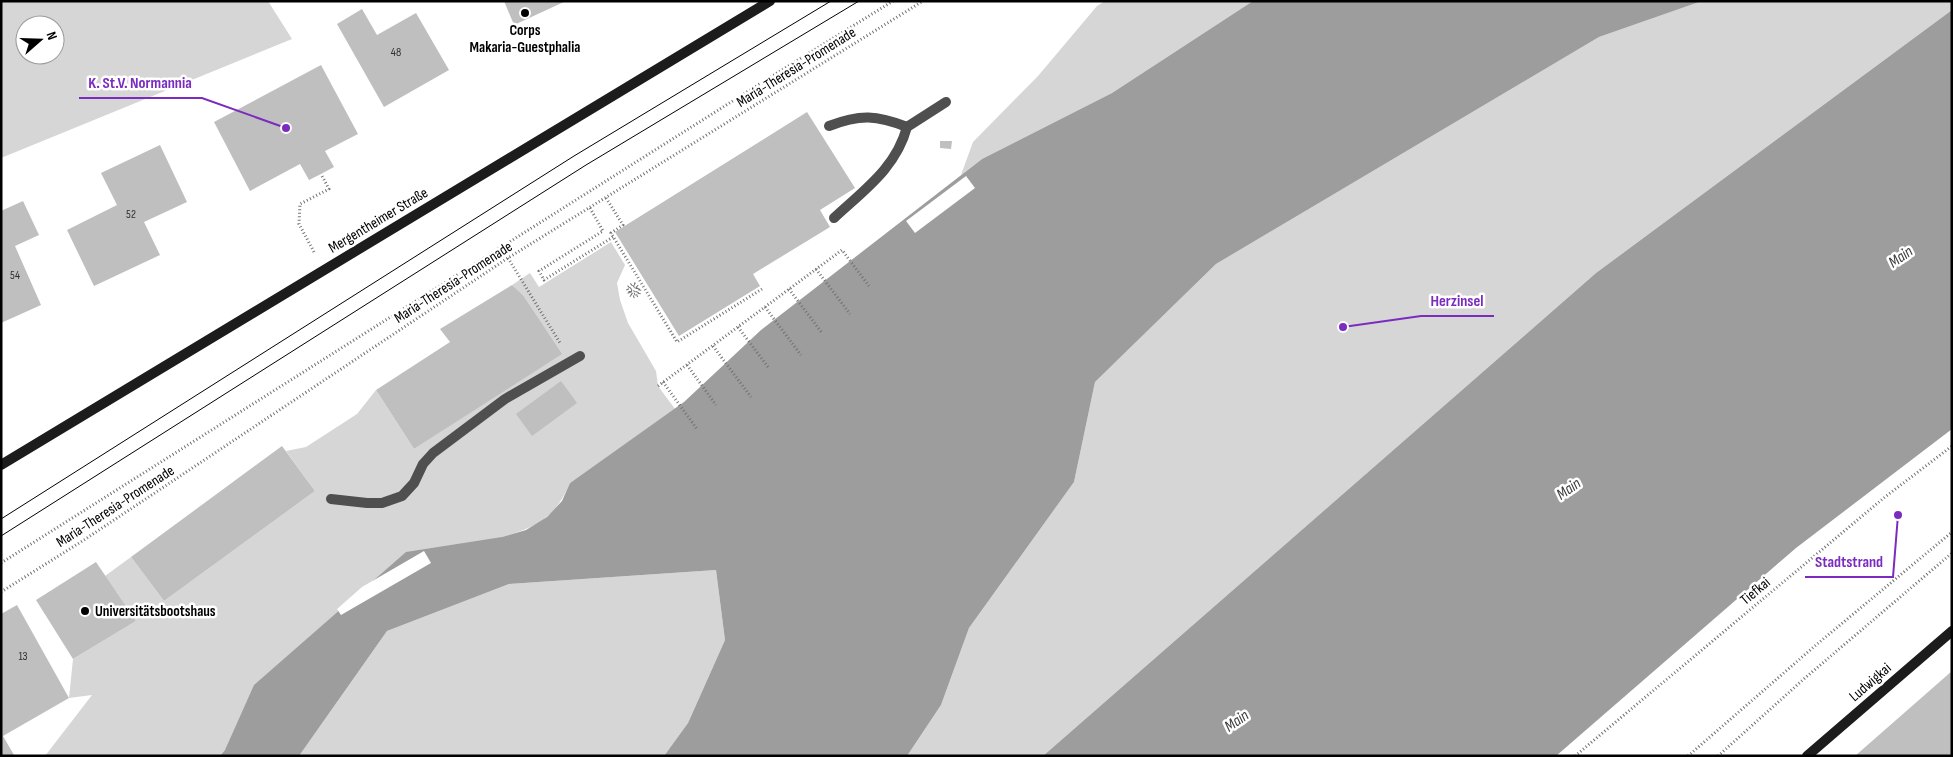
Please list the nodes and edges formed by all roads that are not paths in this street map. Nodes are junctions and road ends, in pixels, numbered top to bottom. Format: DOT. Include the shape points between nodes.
graph roads {
  1 [pos="770,1"];
  2 [pos="946,102"];
  3 [pos="829,126"];
  4 [pos="907,127"];
  5 [pos="834,218"];
  6 [pos="575,358"];
  7 [pos="1,465"];
  8 [pos="331,498"];
  9 [pos="1952,631"];
  10 [pos="1807,756"];
  1 -- 7 [label="main road, Mergentheimer Straße"];
  2 -- 4 [label="lane"];
  3 -- 4 [label="lane" via="863,117 886,119"];
  4 -- 5 [label="lane" via="890,165"];
  6 -- 8 [label="lane" via="505,399 433,453 402,496 382,503"];
  9 -- 10 [label="main road, Ludwigkai"];
}
